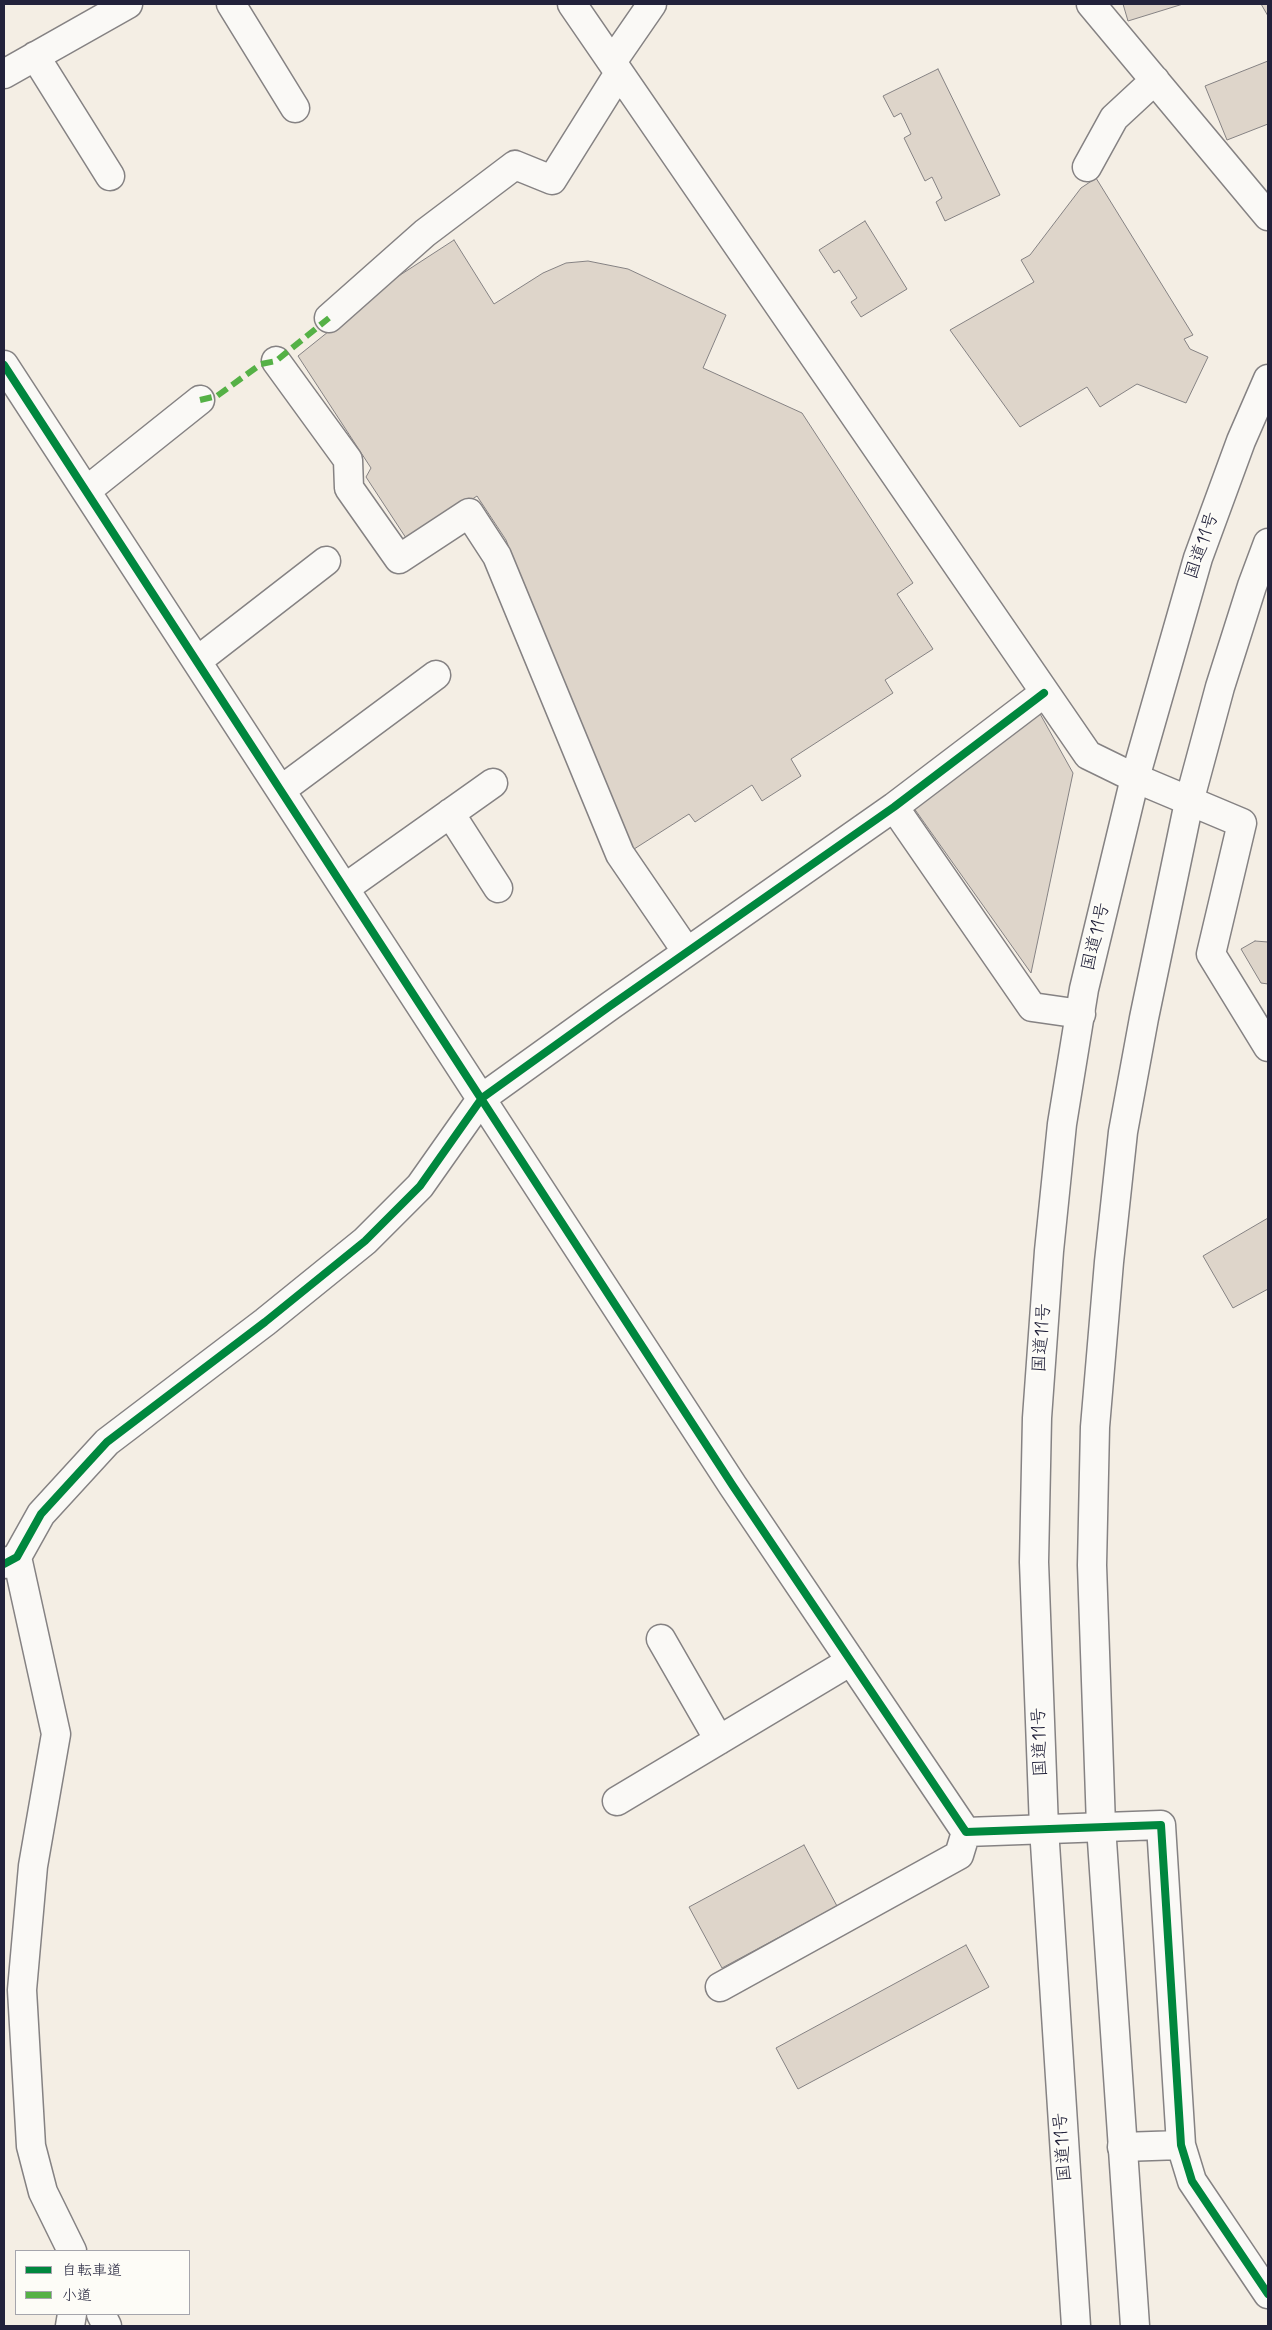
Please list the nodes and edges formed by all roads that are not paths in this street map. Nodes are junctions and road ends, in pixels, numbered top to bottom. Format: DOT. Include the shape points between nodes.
graph roads {
  1 [pos="128,4"];
  2 [pos="231,4"];
  3 [pos="572,4"];
  4 [pos="652,4"];
  5 [pos="1091,4"];
  6 [pos="35,56"];
  7 [pos="615,67"];
  8 [pos="4,74"];
  9 [pos="1155,80"];
  10 [pos="295,108"];
  11 [pos="1088,167"];
  12 [pos="110,176"];
  13 [pos="1268,216"];
  14 [pos="329,318"];
  15 [pos="276,361"];
  16 [pos="4,365"];
  17 [pos="1268,379"];
  18 [pos="200,400"];
  19 [pos="86,491"];
  20 [pos="1268,543"];
  21 [pos="326,561"];
  22 [pos="197,661"];
  23 [pos="436,675"];
  24 [pos="1044,693"];
  25 [pos="1134,778"];
  26 [pos="493,783"];
  27 [pos="281,790"];
  28 [pos="1189,802"];
  29 [pos="894,807"];
  30 [pos="450,813"];
  31 [pos="345,888"];
  32 [pos="498,888"];
  33 [pos="687,952"];
  34 [pos="1081,1014"];
  35 [pos="1268,1047"];
  36 [pos="482,1098"];
  37 [pos="11,1561"];
  38 [pos="661,1639"];
  39 [pos="851,1661"];
  40 [pos="719,1740"];
  41 [pos="618,1801"];
  42 [pos="1100,1826"];
  43 [pos="1044,1828"];
  44 [pos="966,1832"];
  45 [pos="720,1986"];
  46 [pos="1181,2146"];
  47 [pos="1122,2147"];
  48 [pos="72,2250"];
  49 [pos="1265,2284"];
  50 [pos="1076,2326"];
  51 [pos="1135,2326"];
  1 -- 6 [label="main road"];
  2 -- 10 [label="main road"];
  3 -- 7 [label="main road"];
  4 -- 7 [label="main road"];
  5 -- 9 [label="main road"];
  6 -- 8 [label="main road"];
  6 -- 12 [label="main road"];
  7 -- 14 [label="main road" via="552,180 516,165 425,233"];
  7 -- 24 [label="main road"];
  9 -- 11 [label="main road" via="1114,118"];
  9 -- 13 [label="main road"];
  15 -- 33 [label="main road" via="348,460 349,488 400,559 469,513 497,556 620,854"];
  16 -- 19 [label="main road"];
  17 -- 25 [label="main road, 国道11号" via="1241,441 1198,558"];
  18 -- 19 [label="main road"];
  19 -- 22 [label="main road"];
  20 -- 28 [label="main road" via="1220,687"];
  21 -- 22 [label="main road"];
  22 -- 27 [label="main road"];
  23 -- 27 [label="main road"];
  24 -- 25 [label="main road" via="1088,755"];
  24 -- 29 [label="main road"];
  25 -- 28 [label="main road"];
  25 -- 34 [label="main road, 国道11号" via="1084,989"];
  26 -- 30 [label="main road"];
  27 -- 31 [label="main road"];
  28 -- 35 [label="main road" via="1242,823 1211,954"];
  28 -- 42 [label="main road" via="1123,1132 1108,1272 1095,1427 1092,1565"];
  29 -- 33 [label="main road"];
  29 -- 34 [label="main road" via="1032,1007"];
  30 -- 31 [label="main road"];
  30 -- 32 [label="main road"];
  31 -- 36 [label="main road"];
  33 -- 36 [label="main road"];
  34 -- 43 [label="main road, 国道11号" via="1062,1124 1037,1418 1034,1562"];
  36 -- 37 [label="main road" via="420,1186 365,1242 107,1442 41,1514"];
  36 -- 39 [label="main road" via="733,1486"];
  37 -- 48 [label="main road" via="56,1734 33,1866 22,1990 31,2146 43,2192"];
  38 -- 40 [label="main road"];
  39 -- 40 [label="main road"];
  39 -- 44 [label="main road"];
  40 -- 41 [label="main road"];
  42 -- 43 [label="main road"];
  42 -- 46 [label="main road" via="1162,1825"];
  42 -- 47 [label="main road"];
  43 -- 44 [label="main road"];
  43 -- 50 [label="main road, 国道11号"];
  44 -- 45 [label="main road" via="959,1855"];
  46 -- 47 [label="main road"];
  46 -- 49 [label="main road" via="1192,2181"];
  47 -- 51 [label="main road"];
}
